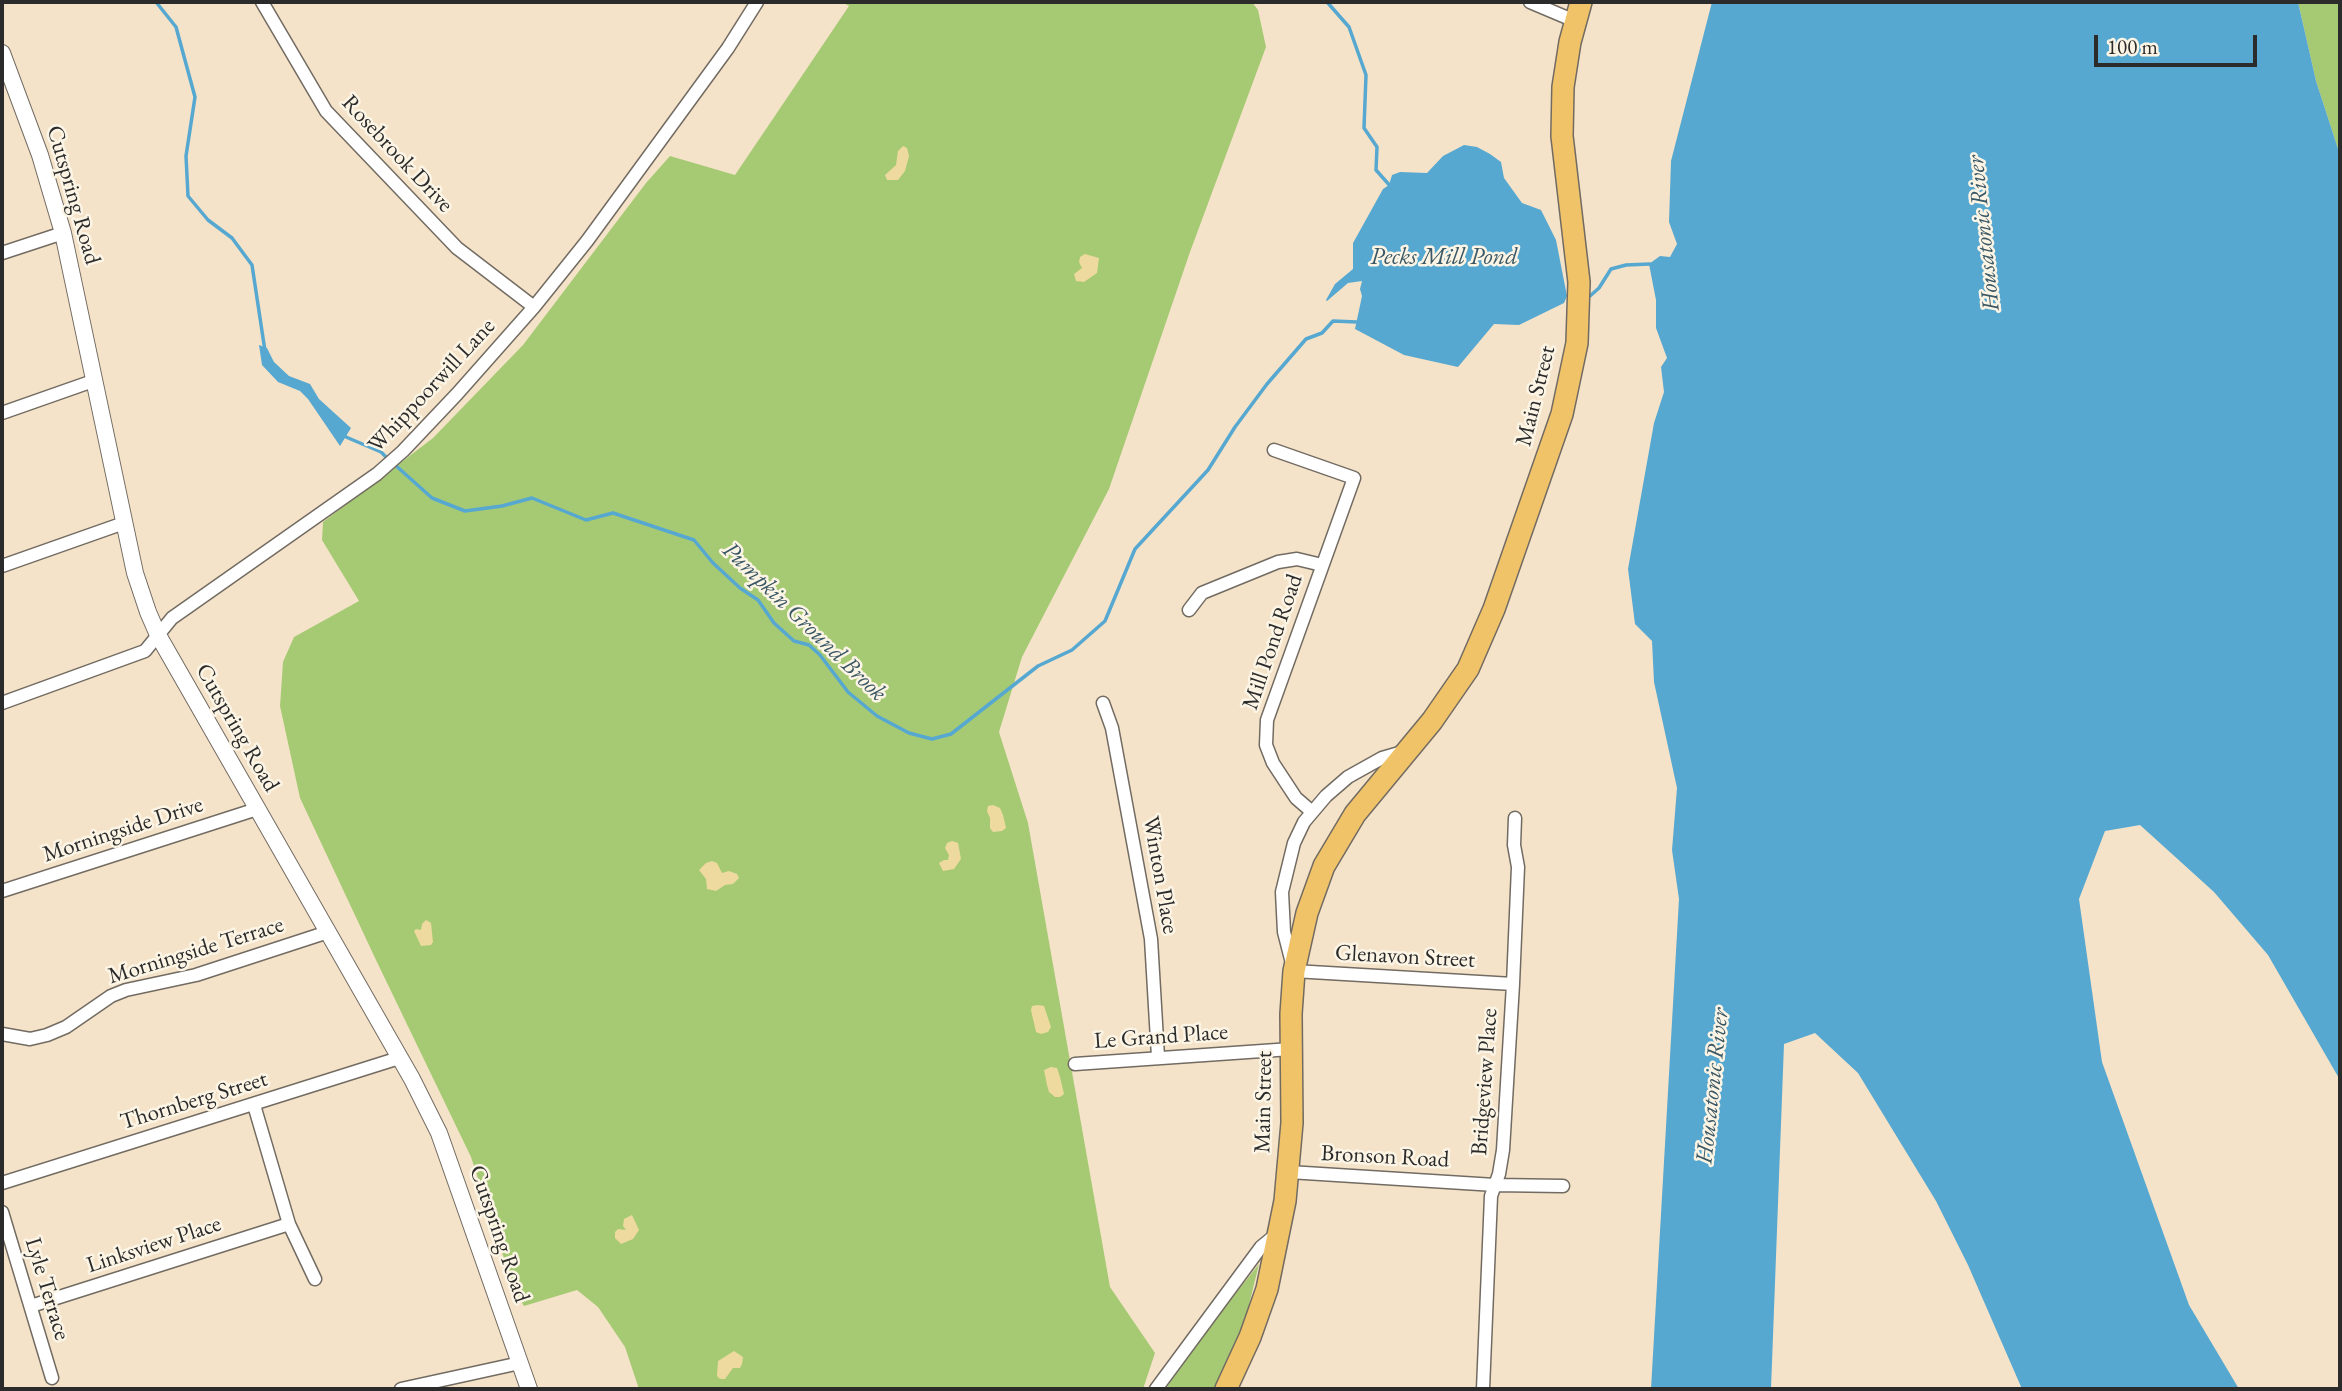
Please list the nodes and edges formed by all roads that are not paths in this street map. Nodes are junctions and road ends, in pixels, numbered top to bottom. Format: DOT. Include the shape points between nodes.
graph roads {
  1 [pos="262,2"];
  2 [pos="757,2"];
  3 [pos="1530,2"];
  4 [pos="1578,7"];
  5 [pos="2,53"];
  6 [pos="63,233"];
  7 [pos="2,253"];
  8 [pos="534,306"];
  9 [pos="93,381"];
  10 [pos="2,413"];
  11 [pos="1274,450"];
  12 [pos="124,523"];
  13 [pos="1322,565"];
  14 [pos="2,566"];
  15 [pos="1189,610"];
  16 [pos="158,635"];
  17 [pos="2,703"];
  18 [pos="1103,703"];
  19 [pos="1406,751"];
  20 [pos="257,809"];
  21 [pos="1311,811"];
  22 [pos="1515,818"];
  23 [pos="2,891"];
  24 [pos="328,932"];
  25 [pos="1294,971"];
  26 [pos="1513,984"];
  27 [pos="2,1034"];
  28 [pos="1291,1049"];
  29 [pos="1158,1057"];
  30 [pos="399,1058"];
  31 [pos="1075,1064"];
  32 [pos="254,1105"];
  33 [pos="1289,1172"];
  34 [pos="2,1183"];
  35 [pos="1495,1185"];
  36 [pos="1563,1186"];
  37 [pos="2,1212"];
  38 [pos="289,1224"];
  39 [pos="1279,1233"];
  40 [pos="315,1279"];
  41 [pos="31,1306"];
  42 [pos="520,1363"];
  43 [pos="52,1378"];
  44 [pos="401,1389"];
  45 [pos="529,1389"];
  46 [pos="1156,1389"];
  47 [pos="1226,1389"];
  48 [pos="1483,1389"];
  1 -- 8 [label="street, Rosebrook Drive" via="326,111 457,248"];
  2 -- 8 [label="street, Whippoorwill Lane" via="627,188"];
  3 -- 4 [label="street, Main Street"];
  4 -- 19 [label="main road, Main Street" via="1566,62 1562,114 1579,295 1577,343 1562,414 1478,649 1456,688"];
  5 -- 6 [label="street, Cutspring Road"];
  6 -- 7 [label="street"];
  6 -- 9 [label="street, Cutspring Road"];
  8 -- 16 [label="street, Whippoorwill Lane" via="457,394 377,474 172,618"];
  9 -- 10 [label="street"];
  9 -- 12 [label="street, Cutspring Road"];
  11 -- 13 [label="street, Mill Pond Road" via="1354,478"];
  12 -- 14 [label="street"];
  12 -- 16 [label="street, Cutspring Road" via="141,593"];
  13 -- 15 [label="street" via="1297,559 1278,562 1202,593"];
  13 -- 21 [label="street, Mill Pond Road" via="1265,737 1278,771"];
  16 -- 17 [label="street, Whippoorwill Lane" via="145,651"];
  16 -- 20 [label="street, Cutspring Road"];
  18 -- 29 [label="street, Winton Place" via="1112,728 1151,939"];
  19 -- 21 [label="street, Main Street" via="1354,773"];
  19 -- 25 [label="main road, Main Street" via="1355,814 1324,866"];
  20 -- 23 [label="street, Morningside Drive"];
  20 -- 24 [label="street, Cutspring Road"];
  21 -- 25 [label="street, Main Street" via="1294,843 1282,892 1282,922"];
  22 -- 26 [label="street, Bridgeview Place" via="1518,867"];
  24 -- 27 [label="street, Morningside Terrace" via="197,975 126,990 47,1035 30,1039"];
  24 -- 30 [label="street, Cutspring Road"];
  25 -- 26 [label="street, Glenavon Street"];
  25 -- 28 [label="main road, Main Street"];
  26 -- 35 [label="street, Bridgeview Place" via="1503,1150"];
  28 -- 29 [label="street, Le Grand Place"];
  28 -- 33 [label="main road, Main Street"];
  29 -- 31 [label="street, Le Grand Place"];
  30 -- 32 [label="street, Thornberg Street"];
  30 -- 42 [label="street, Cutspring Road" via="439,1133"];
  32 -- 34 [label="street, Thornberg Street"];
  32 -- 38 [label="street"];
  33 -- 35 [label="street, Bronson Road"];
  33 -- 39 [label="main road, Main Street"];
  35 -- 36 [label="street, Bronson Road"];
  35 -- 48 [label="street, Bridgeview Place" via="1490,1196"];
  37 -- 41 [label="street, Lyle Terrace"];
  38 -- 40 [label="street"];
  38 -- 41 [label="street, Linksview Place"];
  39 -- 46 [label="street" via="1261,1247"];
  39 -- 47 [label="main road, Main Street" via="1263,1301"];
  41 -- 43 [label="street, Lyle Terrace"];
  42 -- 44 [label="street"];
  42 -- 45 [label="street, Cutspring Road"];
}
